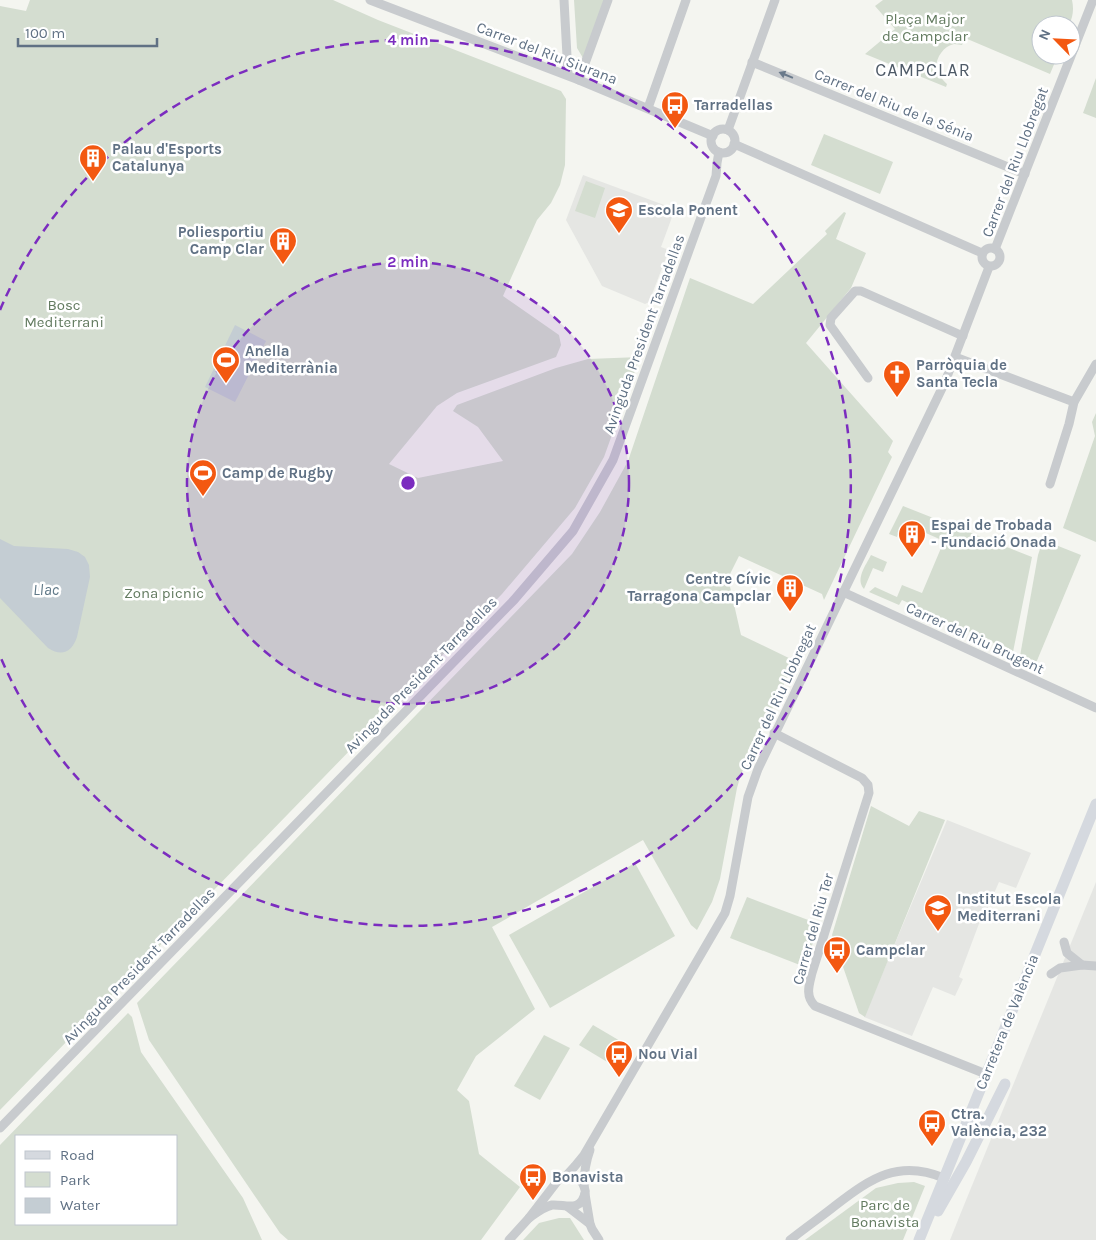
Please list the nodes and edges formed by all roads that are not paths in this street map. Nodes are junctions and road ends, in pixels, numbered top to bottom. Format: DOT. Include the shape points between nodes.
graph roads {
  1 [pos="370,0"];
  2 [pos="564,0"];
  3 [pos="608,0"];
  4 [pos="686,0"];
  5 [pos="775,0"];
  6 [pos="1094,0"];
  7 [pos="752,62"];
  8 [pos="568,75"];
  9 [pos="579,80"];
  10 [pos="648,108"];
  11 [pos="728,130"];
  12 [pos="712,136"];
  13 [pos="734,144"];
  14 [pos="719,152"];
  15 [pos="1025,174"];
  16 [pos="995,249"];
  17 [pos="982,253"];
  18 [pos="989,267"];
  19 [pos="963,336"];
  20 [pos="955,357"];
  21 [pos="1096,364"];
  22 [pos="868,378"];
  23 [pos="1074,402"];
  24 [pos="1050,484"];
  25 [pos="843,592"];
  26 [pos="1096,708"];
  27 [pos="774,733"];
  28 [pos="1096,804"];
  29 [pos="1096,822"];
  30 [pos="1064,942"];
  31 [pos="1082,965"];
  32 [pos="1096,966"];
  33 [pos="1051,974"];
  34 [pos="986,1074"];
  35 [pos="1005,1084"];
  36 [pos="0,1128"];
  37 [pos="594,1136"];
  38 [pos="566,1176"];
  39 [pos="944,1178"];
  40 [pos="554,1186"];
  41 [pos="584,1190"];
  42 [pos="565,1206"];
  43 [pos="938,1212"];
  44 [pos="529,1218"];
  45 [pos="590,1224"];
  46 [pos="508,1240"];
  47 [pos="599,1240"];
  48 [pos="790,1240"];
  49 [pos="919,1240"];
  50 [pos="927,1240"];
  1 -- 8 [label="street, Carrer del Riu Siurana"];
  2 -- 8 [label="street"];
  3 -- 9 [label="street"];
  4 -- 10 [label="street"];
  5 -- 7 [label="street"];
  6 -- 15 [label="street, Carrer del Riu Llobregat"];
  7 -- 11 [label="street"];
  15 -- 7 [label="street, Carrer del Riu de la Sénia, one-way"];
  8 -- 9 [label="street, Carrer del Riu Siurana"];
  9 -- 10 [label="street, Carrer del Riu Siurana"];
  10 -- 12 [label="street, Carrer del Riu Siurana"];
  11 -- 12 [label="street" via="719,130"];
  11 -- 13 [label="street" via="733,134"];
  12 -- 14 [label="street" via="713,146"];
  13 -- 14 [label="street" via="729,150"];
  13 -- 17 [label="street"];
  14 -- 36 [label="street, Avinguda President Tarradellas" via="716,176 613,460 573,531 514,600"];
  15 -- 16 [label="street, Carrer del Riu Llobregat"];
  16 -- 17 [label="street" via="988,248"];
  16 -- 18 [label="street" via="1000,255 999,262"];
  17 -- 18 [label="street" via="982,262"];
  18 -- 19 [label="street, Carrer del Riu Llobregat"];
  19 -- 20 [label="street, Carrer del Riu Llobregat"];
  19 -- 22 [label="street" via="855,291 831,318 830,326"];
  20 -- 23 [label="street"];
  20 -- 25 [label="street, Carrer del Riu Llobregat"];
  21 -- 23 [label="street"];
  23 -- 24 [label="street"];
  25 -- 26 [label="street, Carrer del Riu Brugent"];
  25 -- 27 [label="street, Carrer del Riu Llobregat"];
  27 -- 34 [label="street, Carrer del Riu Ter" via="862,778 868,785 869,793 812,972 808,993 810,1001 815,1006"];
  27 -- 37 [label="street, Carrer del Riu Llobregat" via="748,797 725,914"];
  28 -- 34 [label="main road, Carretera de València"];
  29 -- 43 [label="main road, Carretera de València"];
  30 -- 31 [label="street" via="1067,952"];
  31 -- 32 [label="street"];
  31 -- 33 [label="street" via="1060,968"];
  34 -- 39 [label="main road, Carretera de València"];
  35 -- 43 [label="main road"];
  37 -- 38 [label="street, Carrer del Riu Llobregat" via="584,1155"];
  37 -- 41 [label="street, Carrer del Riu Llobregat"];
  38 -- 40 [label="street"];
  38 -- 41 [label="street" via="579,1178"];
  39 -- 48 [label="street" via="907,1170 877,1177 857,1188"];
  39 -- 49 [label="main road, Carretera de València"];
  40 -- 42 [label="street" via="555,1198"];
  40 -- 44 [label="street"];
  41 -- 42 [label="street" via="581,1202"];
  41 -- 45 [label="street, Carrer del Riu Llobregat"];
  42 -- 44 [label="street" via="543,1208"];
  42 -- 45 [label="street, Carrer del Riu Llobregat"];
  43 -- 50 [label="main road, Carretera de València"];
  44 -- 46 [label="street"];
  45 -- 47 [label="street, Carrer del Riu Llobregat"];
}
